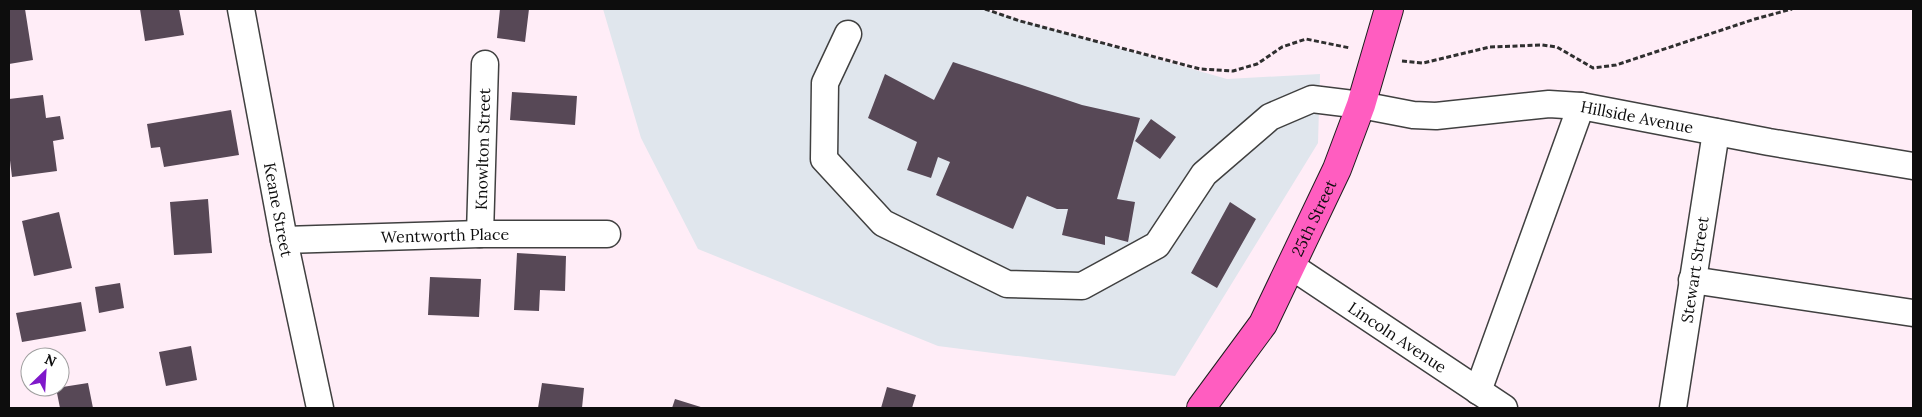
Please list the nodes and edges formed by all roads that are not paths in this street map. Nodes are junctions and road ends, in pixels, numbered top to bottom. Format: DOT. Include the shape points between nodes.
graph roads {
  1 [pos="241,9"];
  2 [pos="1389,9"];
  3 [pos="848,34"];
  4 [pos="485,64"];
  5 [pos="1361,105"];
  6 [pos="1581,106"];
  7 [pos="1716,132"];
  8 [pos="1913,166"];
  9 [pos="480,234"];
  10 [pos="607,234"];
  11 [pos="284,240"];
  12 [pos="1291,266"];
  13 [pos="1692,280"];
  14 [pos="1913,313"];
  15 [pos="1478,391"];
  16 [pos="320,408"];
  17 [pos="1201,408"];
  18 [pos="1504,408"];
  19 [pos="1673,408"];
  1 -- 11 [label="street, Keane Street"];
  2 -- 5 [label="main road, 25th Street"];
  3 -- 5 [label="street, Hillside Avenue" via="825,83 824,159 883,223 1007,284 1082,286 1157,245 1204,174 1270,117 1312,99"];
  4 -- 9 [label="street, Knowlton Street"];
  5 -- 6 [label="street, Hillside Avenue" via="1436,116 1549,104"];
  5 -- 12 [label="main road, 25th Street" via="1337,169"];
  6 -- 7 [label="street, Hillside Avenue"];
  6 -- 15 [label="street"];
  7 -- 8 [label="street, Hillside Avenue"];
  7 -- 13 [label="street, Stewart Street"];
  9 -- 10 [label="street, Wentworth Place"];
  9 -- 11 [label="street, Wentworth Place"];
  11 -- 16 [label="street, Keane Street"];
  12 -- 15 [label="street, Lincoln Avenue"];
  12 -- 17 [label="main road, 25th Street" via="1263,324"];
  13 -- 14 [label="street"];
  13 -- 19 [label="street, Stewart Street"];
  15 -- 18 [label="street, Lincoln Avenue"];
}
